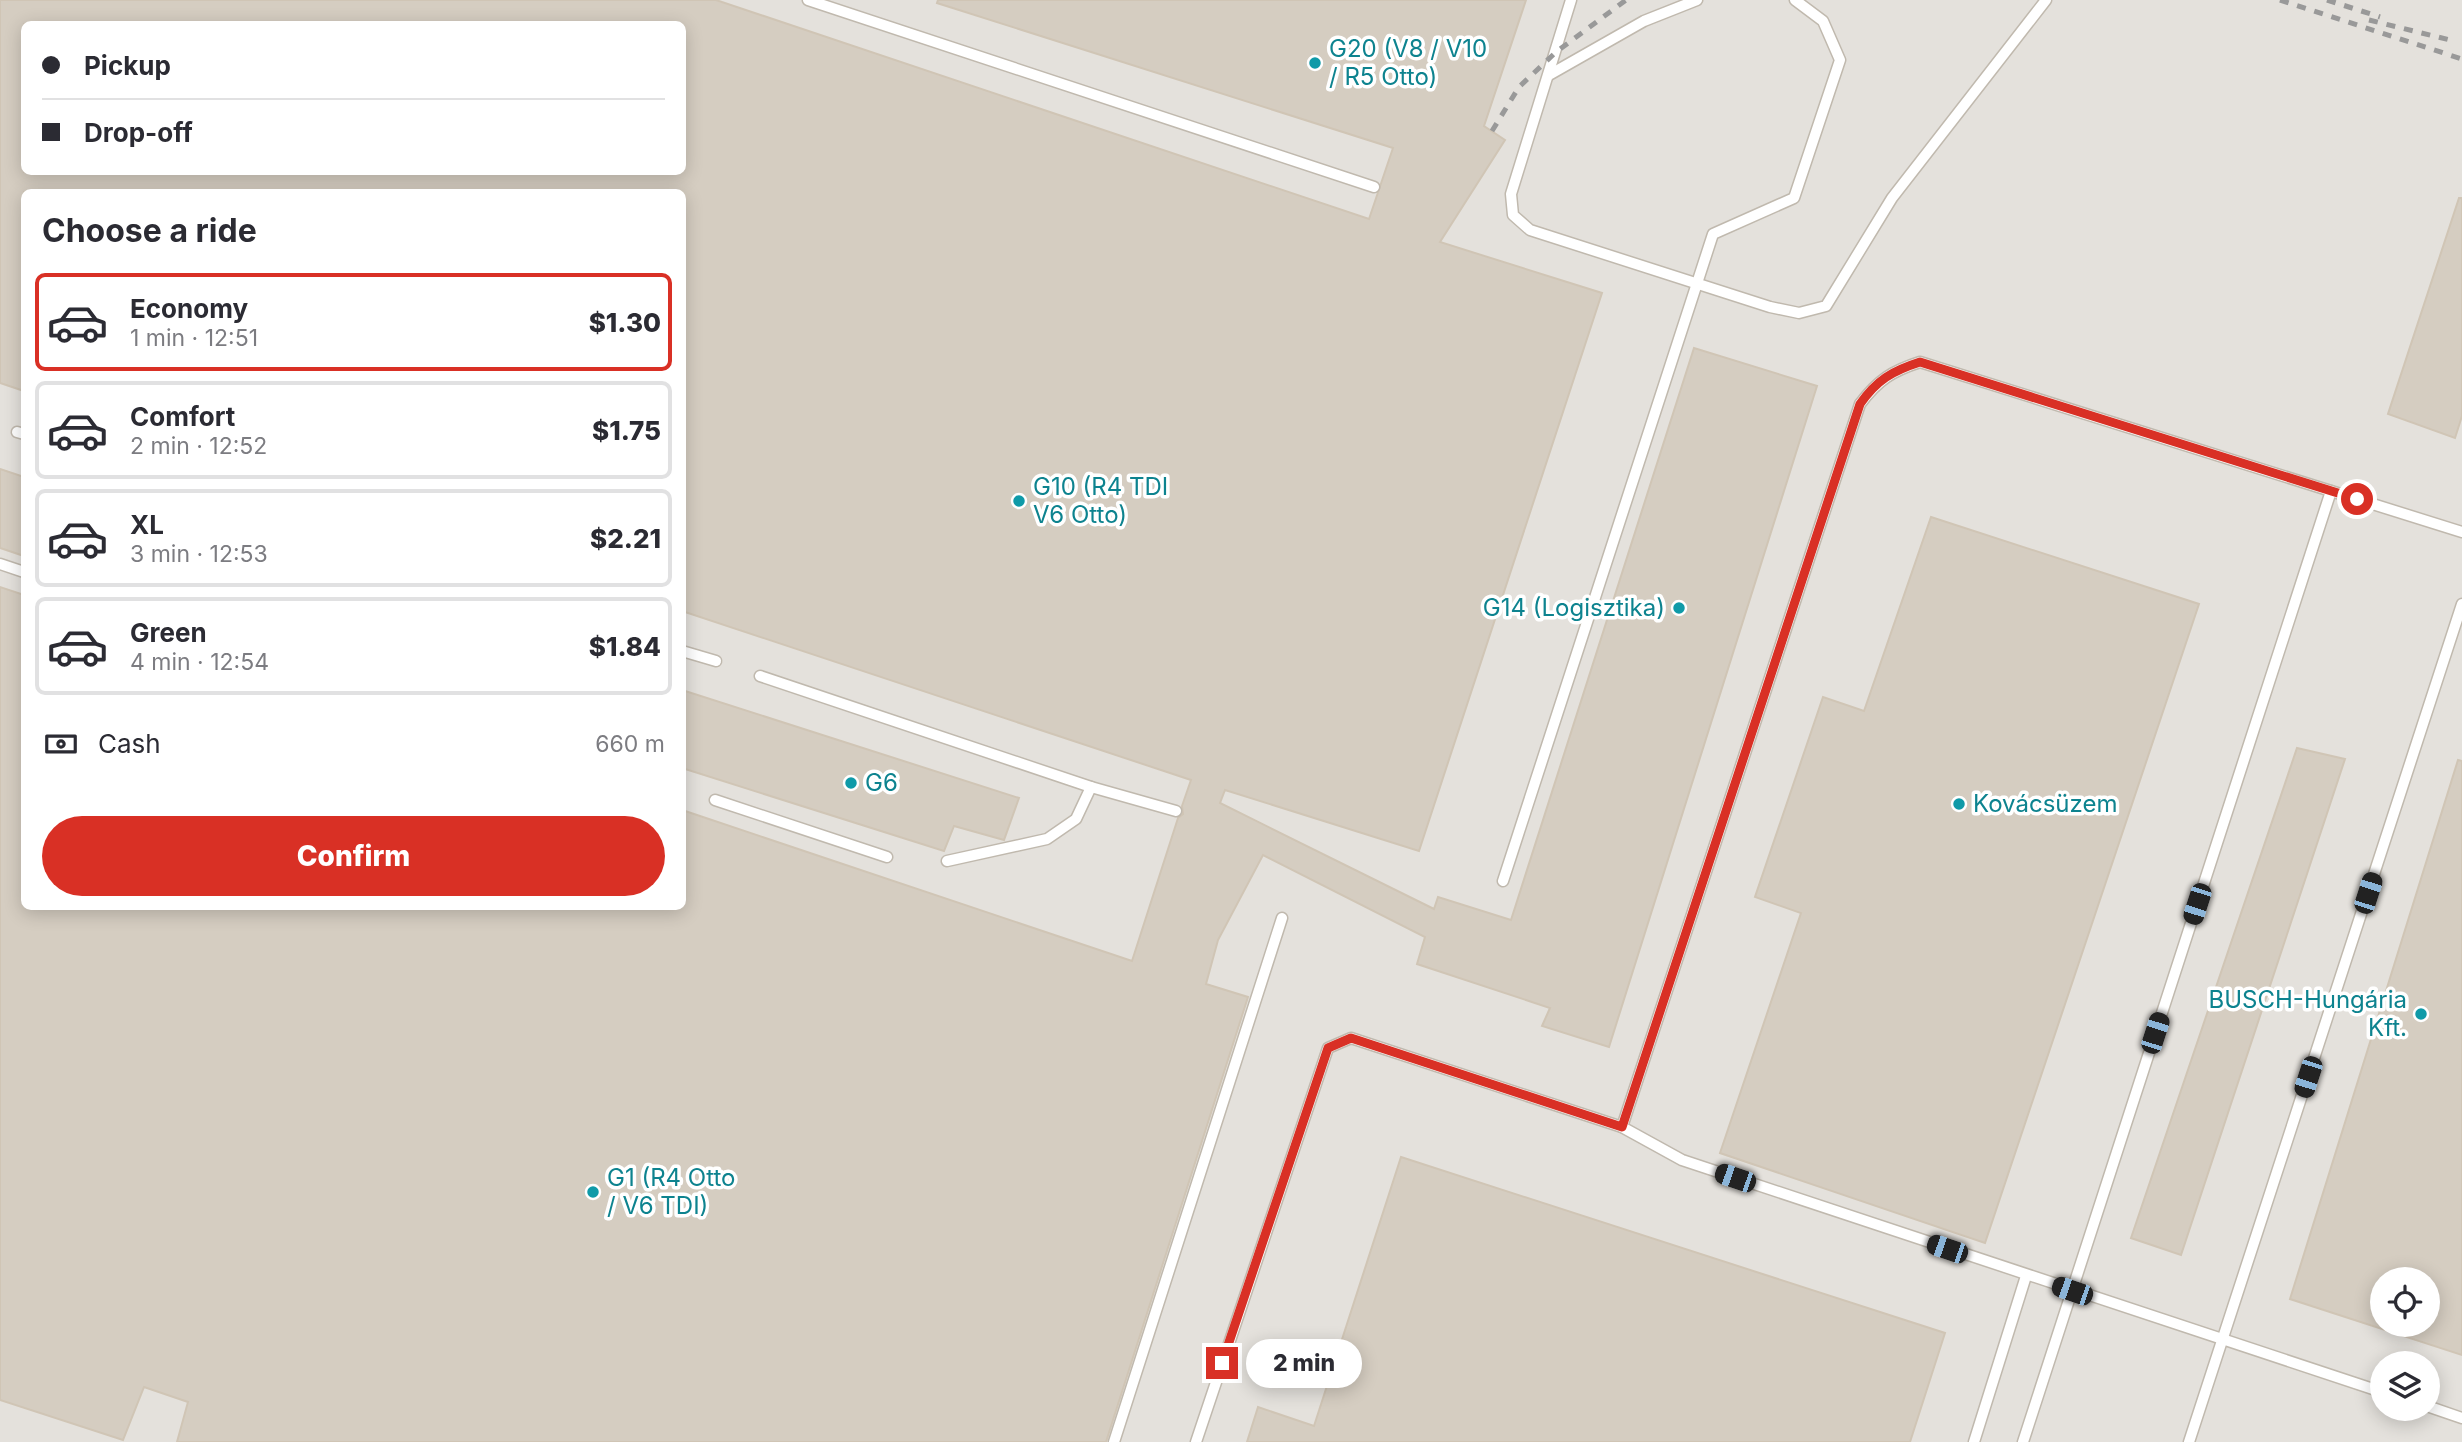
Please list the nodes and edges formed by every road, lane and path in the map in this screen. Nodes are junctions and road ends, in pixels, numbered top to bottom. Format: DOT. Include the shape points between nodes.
graph roads {
  1 [pos="808,0"];
  2 [pos="1571,0"];
  3 [pos="1697,0"];
  4 [pos="1795,0"];
  5 [pos="2046,0"];
  6 [pos="1549,75"];
  7 [pos="1374,187"];
  8 [pos="1695,283"];
  9 [pos="2331,491"];
  10 [pos="2462,532"];
  11 [pos="0,564"];
  12 [pos="21,571"];
  13 [pos="2462,604"];
  14 [pos="686,652"];
  15 [pos="716,661"];
  16 [pos="760,676"];
  17 [pos="1091,787"];
  18 [pos="715,800"];
  19 [pos="1176,811"];
  20 [pos="887,857"];
  21 [pos="947,861"];
  22 [pos="1503,881"];
  23 [pos="1282,919"];
  24 [pos="1622,1127"];
  25 [pos="2026,1276"];
  26 [pos="2072,1291"];
  27 [pos="2222,1340"];
  28 [pos="2370,1388"];
  29 [pos="2440,1410"];
  30 [pos="2462,1418"];
  31 [pos="1114,1442"];
  32 [pos="1196,1442"];
  33 [pos="1974,1442"];
  34 [pos="2023,1442"];
  35 [pos="2189,1442"];
  1 -- 7 [label="lane"];
  2 -- 6 [label="lane"];
  3 -- 6 [label="lane" via="1644,21"];
  4 -- 8 [label="lane" via="1823,21 1840,60 1794,198 1713,234"];
  5 -- 8 [label="lane" via="1892,198 1826,306 1799,313"];
  6 -- 8 [label="lane" via="1511,194 1513,215 1530,230"];
  8 -- 22 [label="lane"];
  9 -- 10 [label="lane"];
  9 -- 24 [label="lane" via="1920,362 1876,382 1860,404"];
  9 -- 26 [label="lane"];
  11 -- 12 [label="lane"];
  13 -- 27 [label="lane"];
  14 -- 15 [label="lane"];
  16 -- 17 [label="lane"];
  17 -- 19 [label="lane"];
  17 -- 21 [label="lane" via="1076,819 1047,839"];
  18 -- 20 [label="lane"];
  23 -- 31 [label="lane"];
  24 -- 25 [label="lane" via="1682,1160"];
  24 -- 32 [label="lane" via="1351,1038 1328,1048"];
  25 -- 26 [label="lane"];
  25 -- 33 [label="lane"];
  26 -- 27 [label="lane"];
  26 -- 34 [label="lane"];
  27 -- 28 [label="lane"];
  27 -- 35 [label="lane"];
  29 -- 30 [label="lane"];
}
